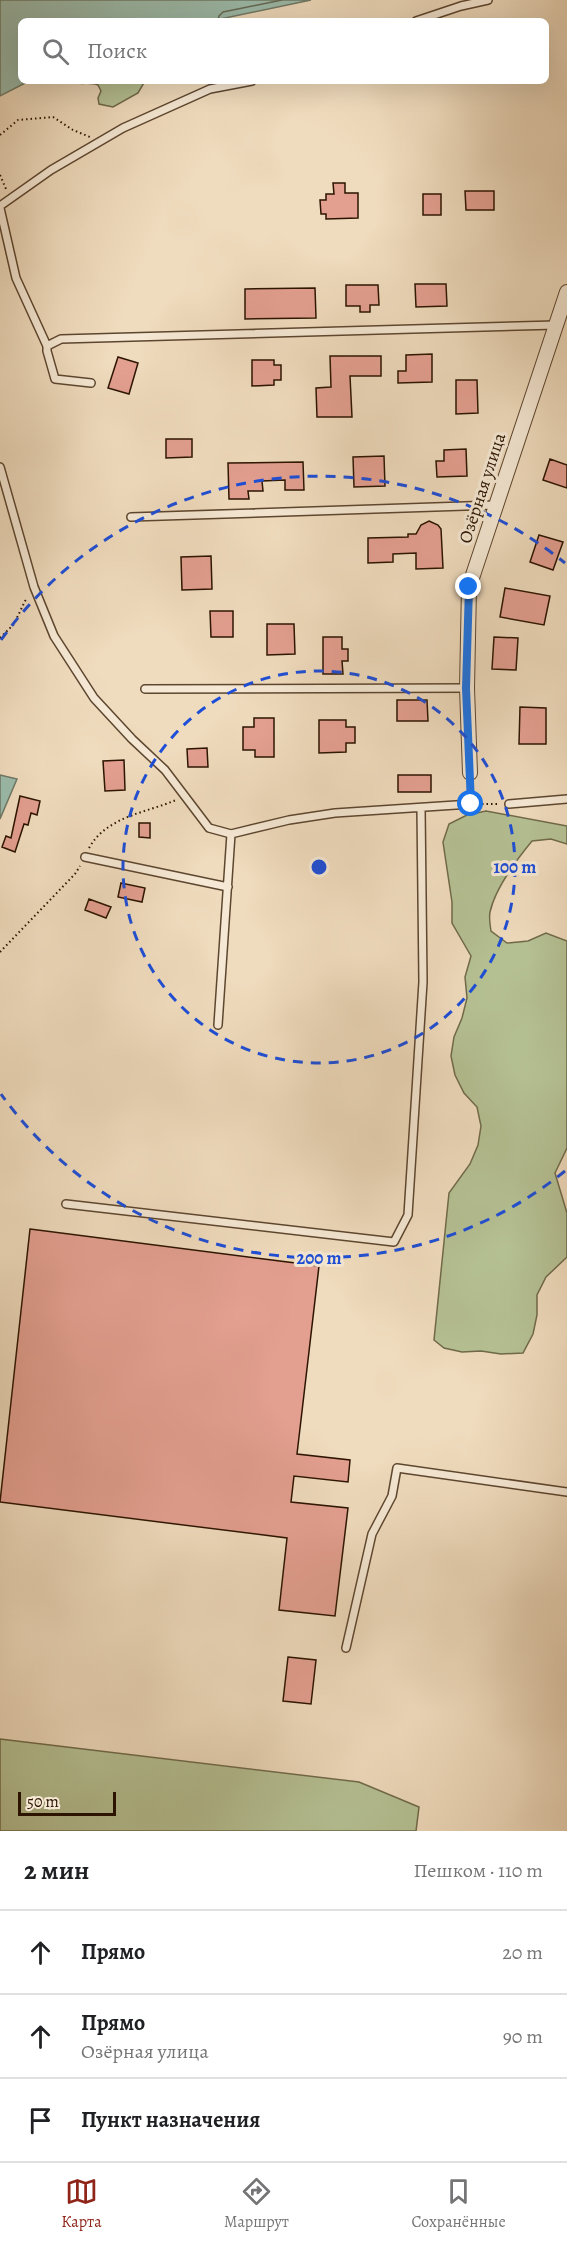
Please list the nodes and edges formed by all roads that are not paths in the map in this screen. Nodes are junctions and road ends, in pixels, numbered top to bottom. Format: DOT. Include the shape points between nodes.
graph roads {
  1 [pos="488,0"];
  2 [pos="425,18"];
  3 [pos="236,84"];
  4 [pos="0,207"];
  5 [pos="567,292"];
  6 [pos="556,325"];
  7 [pos="47,346"];
  8 [pos="91,383"];
  9 [pos="0,467"];
  10 [pos="495,505"];
  11 [pos="131,517"];
  12 [pos="466,688"];
  13 [pos="145,689"];
  14 [pos="470,773"];
  15 [pos="567,799"];
  16 [pos="471,804"];
  17 [pos="509,804"];
  18 [pos="421,808"];
  19 [pos="231,834"];
  20 [pos="85,857"];
  21 [pos="228,886"];
  22 [pos="218,1025"];
  23 [pos="66,1204"];
  24 [pos="567,1492"];
  25 [pos="346,1648"];
  1 -- 2 [label="lane"];
  3 -- 4 [label="lane" via="210,89 123,129 51,170"];
  4 -- 7 [label="lane" via="16,278"];
  5 -- 6 [label="street, Озёрная улица"];
  6 -- 7 [label="lane" via="62,339"];
  6 -- 10 [label="street, Озёрная улица"];
  7 -- 8 [label="lane" via="55,379"];
  9 -- 19 [label="lane" via="37,594 54,636 94,698 165,770 209,828"];
  10 -- 11 [label="lane"];
  10 -- 12 [label="street, Озёрная улица" via="469,587"];
  12 -- 13 [label="lane"];
  12 -- 14 [label="street, Озёрная улица"];
  15 -- 17 [label="lane"];
  16 -- 18 [label="lane"];
  18 -- 19 [label="lane" via="335,813"];
  18 -- 23 [label="lane" via="423,982 410,1192 408,1215 394,1242"];
  19 -- 21 [label="lane"];
  20 -- 21 [label="lane"];
  21 -- 22 [label="lane"];
  24 -- 25 [label="lane" via="397,1468 392,1496 372,1534"];
}
